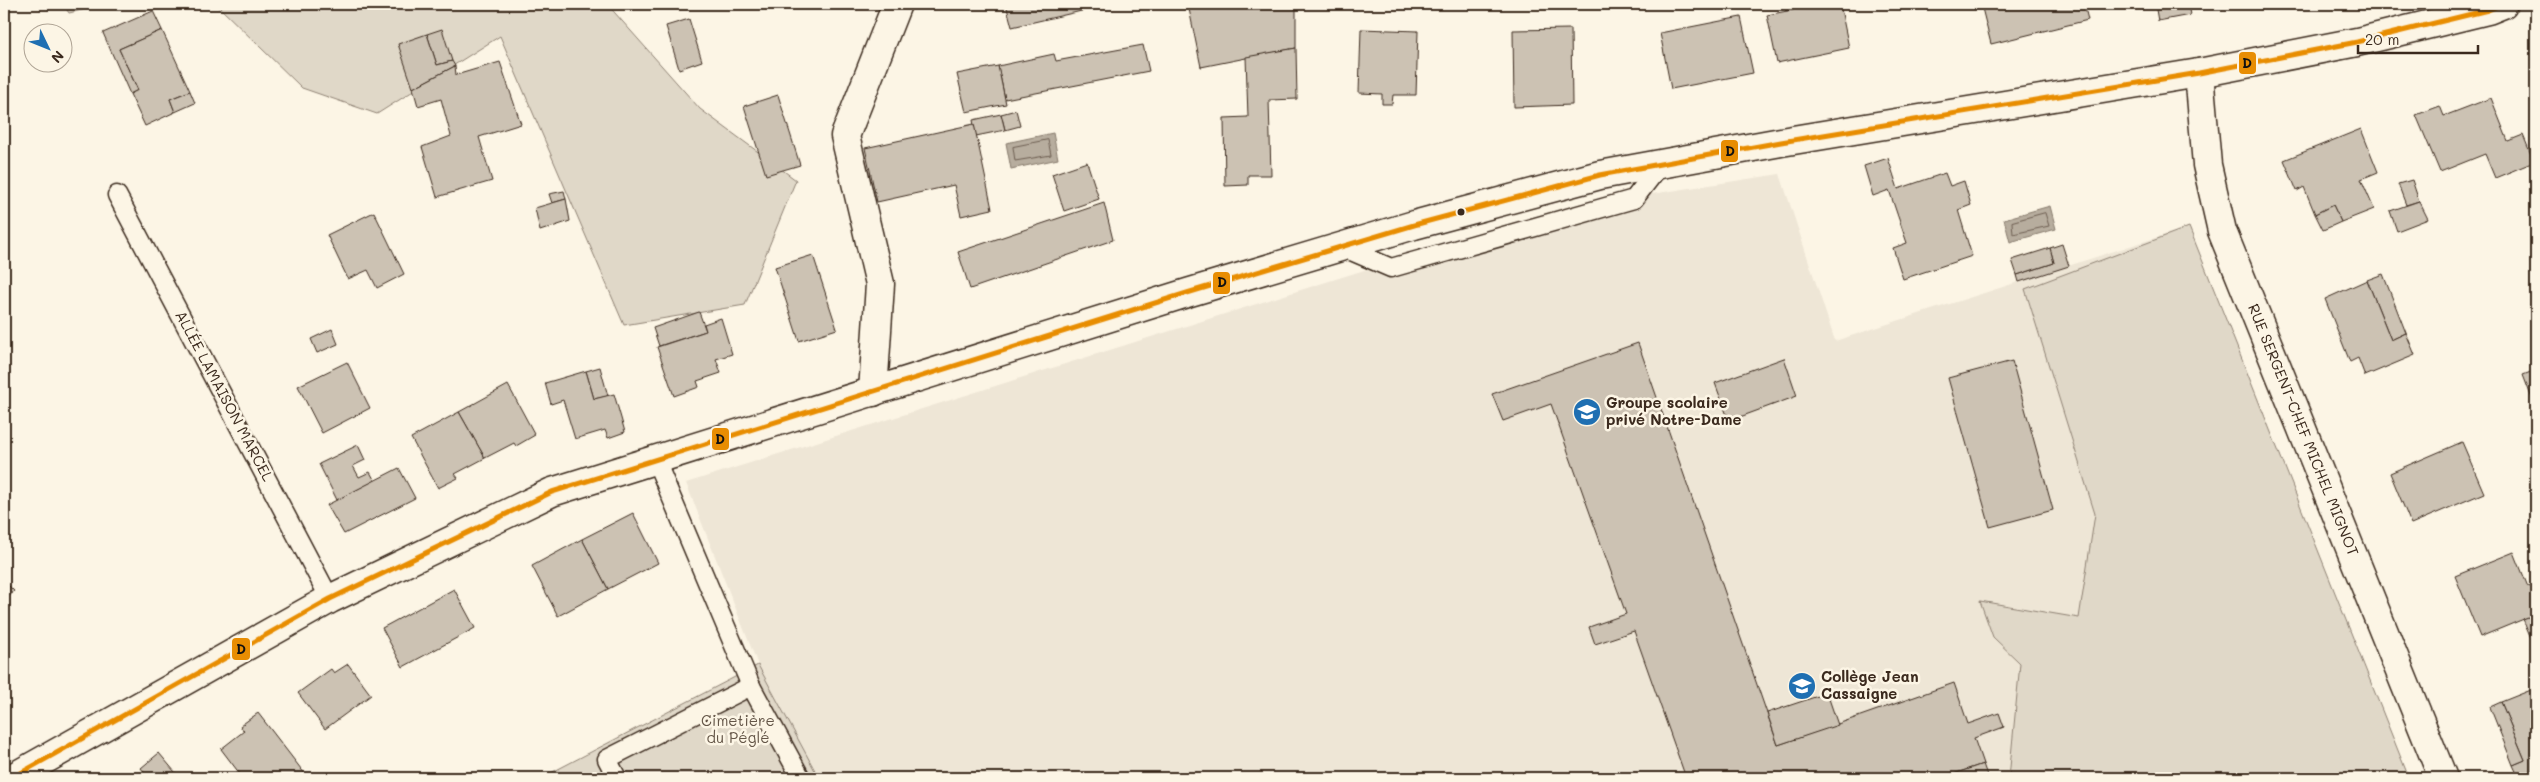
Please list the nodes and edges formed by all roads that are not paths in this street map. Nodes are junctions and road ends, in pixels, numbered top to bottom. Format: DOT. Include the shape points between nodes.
graph roads {
  1 [pos="897,4"];
  2 [pos="2503,4"];
  3 [pos="2199,73"];
  4 [pos="1661,164"];
  5 [pos="117,195"];
  6 [pos="1342,247"];
  7 [pos="873,392"];
  8 [pos="656,461"];
  9 [pos="330,598"];
  10 [pos="751,686"];
  11 [pos="12,778"];
  12 [pos="617,778"];
  13 [pos="801,778"];
  14 [pos="2444,778"];
  1 -- 7 [label="street" via="845,136 880,284"];
  2 -- 3 [label="street" via="2357,42"];
  3 -- 4 [label="street"];
  3 -- 14 [label="street, RUE SERGENT-CHEF MICHEL MIGNOT" via="2207,165 2222,230"];
  4 -- 6 [label="street" via="1582,179 1414,224"];
  4 -- 6 [label="lane" via="1634,199 1391,268"];
  5 -- 9 [label="lane, ALLÉE LAMAISON MARCEL"];
  6 -- 7 [label="street"];
  7 -- 8 [label="street"];
  8 -- 9 [label="street" via="552,492"];
  8 -- 10 [label="lane"];
  9 -- 11 [label="street"];
  10 -- 12 [label="lane" via="607,759"];
  10 -- 13 [label="lane"];
}
